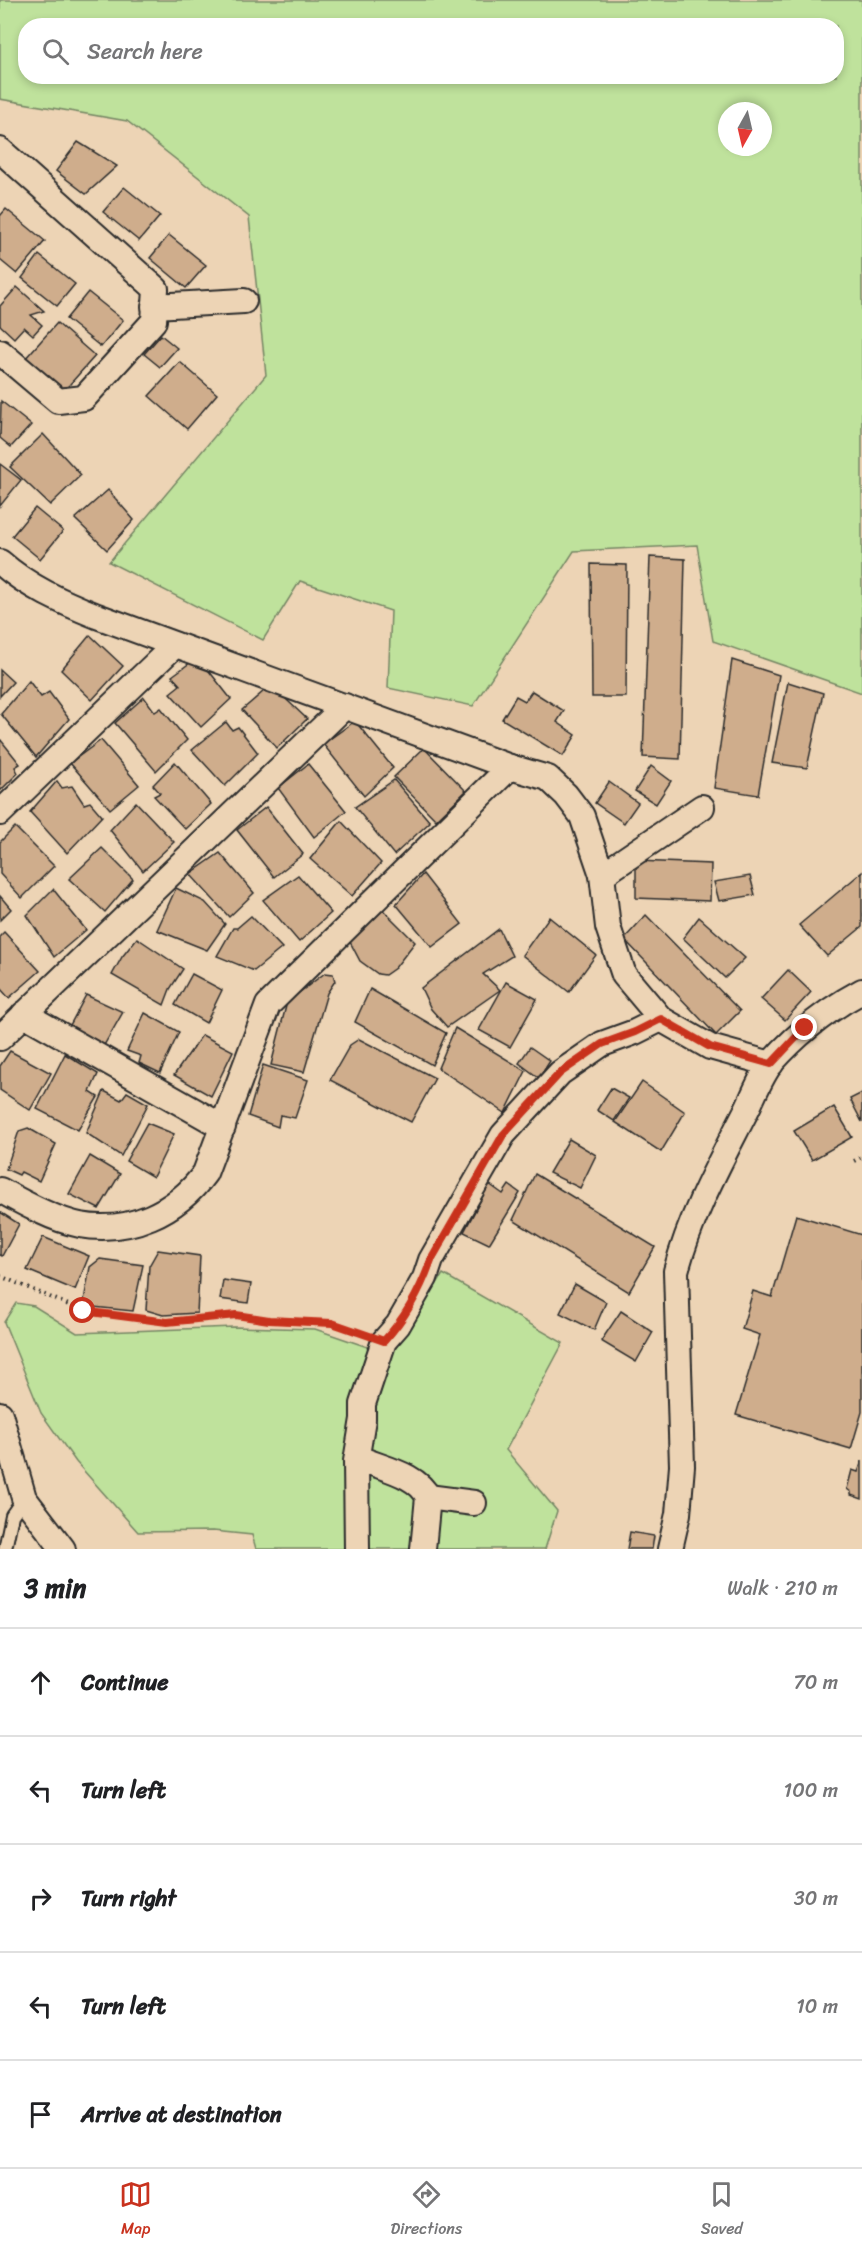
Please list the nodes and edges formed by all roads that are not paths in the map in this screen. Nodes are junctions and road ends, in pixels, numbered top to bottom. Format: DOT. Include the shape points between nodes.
graph roads {
  1 [pos="0,150"];
  2 [pos="244,301"];
  3 [pos="154,306"];
  4 [pos="0,352"];
  5 [pos="5,575"];
  6 [pos="175,645"];
  7 [pos="345,706"];
  8 [pos="510,767"];
  9 [pos="702,807"];
  10 [pos="0,813"];
  11 [pos="602,875"];
  12 [pos="862,991"];
  13 [pos="24,1014"];
  14 [pos="661,1019"];
  15 [pos="0,1038"];
  16 [pos="771,1064"];
  17 [pos="223,1127"];
  18 [pos="0,1190"];
  19 [pos="0,1414"];
  20 [pos="357,1457"];
  21 [pos="428,1497"];
  22 [pos="24,1498"];
  23 [pos="474,1503"];
  24 [pos="5,1549"];
  25 [pos="63,1549"];
  26 [pos="357,1549"];
  27 [pos="423,1549"];
  28 [pos="670,1549"];
  1 -- 3 [label="street" via="156,289"];
  2 -- 3 [label="street"];
  3 -- 4 [label="street" via="154,321 84,398 58,401"];
  5 -- 6 [label="street" via="57,600"];
  6 -- 7 [label="street"];
  6 -- 10 [label="street"];
  7 -- 8 [label="street"];
  7 -- 13 [label="street"];
  8 -- 11 [label="street" via="549,778 566,795 582,816"];
  8 -- 17 [label="street" via="268,1005"];
  9 -- 11 [label="street"];
  11 -- 14 [label="street" via="608,927 624,975"];
  12 -- 16 [label="street" via="805,1028"];
  13 -- 15 [label="street"];
  13 -- 17 [label="street"];
  14 -- 16 [label="street" via="710,1047"];
  14 -- 20 [label="street" via="602,1044 560,1073 503,1135 398,1325 384,1341 363,1404"];
  16 -- 28 [label="street" via="700,1200 676,1271 682,1466"];
  17 -- 18 [label="street" via="206,1173 195,1188 165,1211 124,1226 80,1225 31,1207"];
  19 -- 22 [label="street"];
  20 -- 21 [label="street" via="403,1475 425,1489"];
  20 -- 26 [label="street"];
  21 -- 23 [label="street"];
  21 -- 27 [label="street"];
  22 -- 24 [label="lane" via="12,1515"];
  22 -- 25 [label="street"];
}
